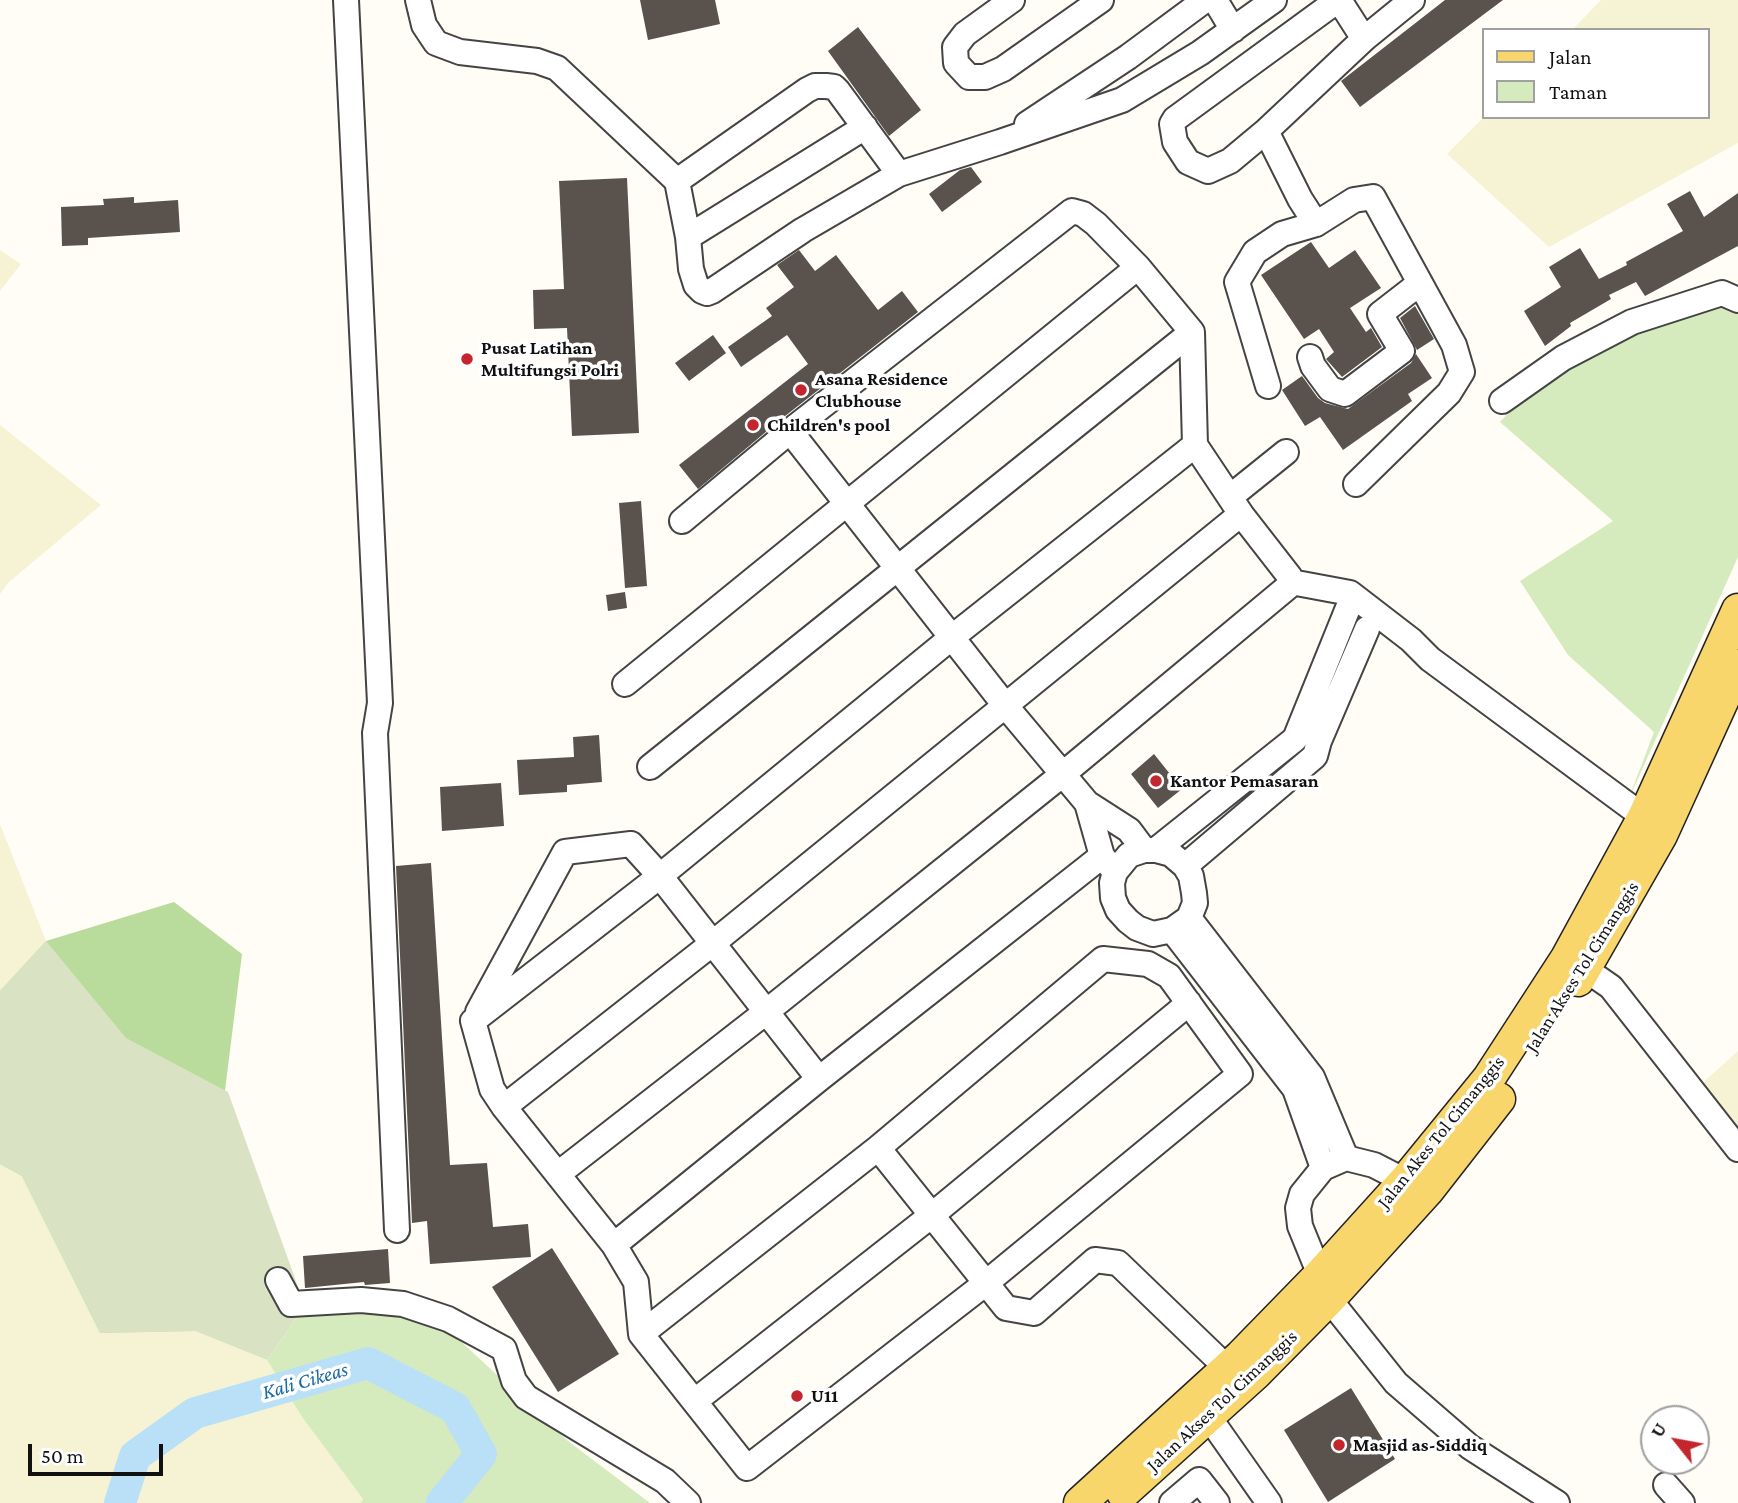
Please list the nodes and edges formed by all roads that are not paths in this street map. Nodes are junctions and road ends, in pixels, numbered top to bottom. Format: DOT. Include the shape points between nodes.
graph roads {
  1 [pos="346,0"];
  2 [pos="418,0"];
  3 [pos="1012,0"];
  4 [pos="1101,0"];
  5 [pos="1205,0"];
  6 [pos="1214,0"];
  7 [pos="1338,0"];
  8 [pos="1412,0"];
  9 [pos="1271,1"];
  10 [pos="1233,30"];
  11 [pos="1364,39"];
  12 [pos="1200,53"];
  13 [pos="1223,83"];
  14 [pos="865,127"];
  15 [pos="1266,131"];
  16 [pos="1000,142"];
  17 [pos="899,174"];
  18 [pos="677,181"];
  19 [pos="1316,224"];
  20 [pos="688,237"];
  21 [pos="1138,267"];
  22 [pos="1420,283"];
  23 [pos="1738,300"];
  24 [pos="1192,332"];
  25 [pos="1310,357"];
  26 [pos="1268,386"];
  27 [pos="1502,401"];
  28 [pos="790,431"];
  29 [pos="1195,445"];
  30 [pos="1286,452"];
  31 [pos="1356,484"];
  32 [pos="846,505"];
  33 [pos="1235,505"];
  34 [pos="682,521"];
  35 [pos="898,569"];
  36 [pos="1292,582"];
  37 [pos="1348,608"];
  38 [pos="1738,610"];
  39 [pos="1367,629"];
  40 [pos="951,638"];
  41 [pos="1738,666"];
  42 [pos="625,684"];
  43 [pos="1004,704"];
  44 [pos="1295,739"];
  45 [pos="1315,756"];
  46 [pos="650,768"];
  47 [pos="1063,774"];
  48 [pos="1087,803"];
  49 [pos="1644,817"];
  50 [pos="1150,850"];
  51 [pos="1108,864"];
  52 [pos="1185,866"];
  53 [pos="660,876"];
  54 [pos="1180,924"];
  55 [pos="1137,928"];
  56 [pos="713,943"];
  57 [pos="1124,962"];
  58 [pos="1576,963"];
  59 [pos="1189,1003"];
  60 [pos="766,1012"];
  61 [pos="473,1021"];
  62 [pos="819,1079"];
  63 [pos="503,1107"];
  64 [pos="878,1148"];
  65 [pos="1738,1149"];
  66 [pos="1346,1158"];
  67 [pos="1323,1168"];
  68 [pos="558,1174"];
  69 [pos="1405,1181"];
  70 [pos="932,1215"];
  71 [pos="397,1230"];
  72 [pos="614,1245"];
  73 [pos="278,1280"];
  74 [pos="986,1283"];
  75 [pos="1325,1287"];
  76 [pos="642,1334"];
  77 [pos="1241,1366"];
  78 [pos="695,1401"];
  79 [pos="1208,1416"];
  80 [pos="688,1503"];
  81 [pos="1080,1503"];
  82 [pos="1112,1503"];
  83 [pos="1172,1503"];
  84 [pos="1217,1503"];
  85 [pos="1269,1503"];
  86 [pos="1557,1503"];
  1 -- 71 [label="street" via="380,704 374,733"];
  2 -- 18 [label="street" via="424,25 436,43 460,52 537,61 556,68"];
  3 -- 4 [label="street" via="965,34 955,47 956,63 969,77 1003,69"];
  5 -- 16 [label="street"];
  6 -- 10 [label="street"];
  7 -- 11 [label="street"];
  7 -- 13 [label="street"];
  8 -- 11 [label="street"];
  9 -- 10 [label="street"];
  10 -- 12 [label="street"];
  11 -- 15 [label="street"];
  12 -- 13 [label="street"];
  12 -- 16 [label="street" via="1122,100"];
  13 -- 15 [label="street" via="1172,124 1175,142 1188,162 1208,171 1230,161"];
  14 -- 17 [label="street"];
  14 -- 18 [label="street" via="834,87 815,86"];
  14 -- 20 [label="street"];
  15 -- 19 [label="street"];
  16 -- 17 [label="street"];
  17 -- 20 [label="street" via="708,293 694,280"];
  18 -- 20 [label="street"];
  19 -- 22 [label="street" via="1354,200 1373,197"];
  19 -- 26 [label="street" via="1282,234 1255,252 1237,282"];
  21 -- 24 [label="street"];
  21 -- 28 [label="street" via="1096,224 1073,211"];
  21 -- 32 [label="street"];
  22 -- 25 [label="street" via="1372,318 1402,351 1345,394 1330,389"];
  22 -- 31 [label="street" via="1454,345 1462,372 1449,393"];
  23 -- 27 [label="street" via="1722,293 1632,322 1563,358"];
  24 -- 29 [label="street"];
  24 -- 35 [label="street"];
  28 -- 32 [label="street"];
  28 -- 34 [label="street"];
  29 -- 33 [label="street"];
  29 -- 40 [label="street"];
  30 -- 33 [label="street"];
  32 -- 35 [label="street"];
  32 -- 42 [label="street"];
  33 -- 36 [label="street"];
  33 -- 43 [label="street"];
  35 -- 40 [label="street"];
  35 -- 46 [label="street"];
  36 -- 47 [label="street"];
  36 -- 49 [label="street" via="1350,593 1430,659"];
  37 -- 44 [label="street"];
  38 -- 49 [label="main road, Jalan Akes Tol Cimanggis"];
  39 -- 45 [label="street"];
  40 -- 43 [label="street"];
  40 -- 53 [label="street"];
  41 -- 58 [label="main road, Jalan Akses Tol Cimanggis" via="1661,835"];
  43 -- 47 [label="street"];
  43 -- 56 [label="street"];
  44 -- 45 [label="street"];
  44 -- 50 [label="street"];
  45 -- 52 [label="street"];
  47 -- 48 [label="street"];
  47 -- 60 [label="street"];
  48 -- 50 [label="street"];
  48 -- 51 [label="street"];
  49 -- 58 [label="main road, Jalan Akes Tol Cimanggis"];
  50 -- 51 [label="street"];
  50 -- 52 [label="street" via="1171,854"];
  51 -- 55 [label="street" via="1118,911"];
  51 -- 62 [label="street"];
  52 -- 54 [label="street" via="1195,903"];
  53 -- 56 [label="street"];
  53 -- 61 [label="street"];
  53 -- 61 [label="street" via="631,844 565,852"];
  54 -- 55 [label="street" via="1153,934"];
  54 -- 66 [label="street" via="1312,1077"];
  54 -- 67 [label="street" via="1295,1089"];
  55 -- 57 [label="street"];
  56 -- 60 [label="street"];
  56 -- 63 [label="street"];
  57 -- 59 [label="street" via="1148,964 1169,976"];
  57 -- 64 [label="street" via="1102,959"];
  58 -- 65 [label="street" via="1611,987"];
  58 -- 69 [label="main road, Jalan Akes Tol Cimanggis"];
  58 -- 75 [label="main road, Jalan Akses Tol Cimanggis" via="1503,1093 1428,1191"];
  59 -- 70 [label="street"];
  59 -- 74 [label="street" via="1240,1074"];
  60 -- 62 [label="street"];
  60 -- 68 [label="street"];
  61 -- 63 [label="street" via="492,1089"];
  62 -- 72 [label="street"];
  63 -- 68 [label="street"];
  64 -- 70 [label="street"];
  64 -- 76 [label="street"];
  66 -- 67 [label="street"];
  66 -- 69 [label="street" via="1374,1165"];
  67 -- 75 [label="street" via="1302,1194 1298,1208 1300,1226"];
  68 -- 72 [label="street"];
  69 -- 75 [label="main road, Jalan Akes Tol Cimanggis"];
  70 -- 74 [label="street"];
  70 -- 78 [label="street"];
  72 -- 76 [label="street" via="636,1282"];
  73 -- 80 [label="street" via="291,1304 362,1300 403,1304 448,1319 504,1349 514,1381 526,1397 665,1481"];
  74 -- 77 [label="street" via="1006,1308 1034,1313 1095,1260 1118,1263"];
  74 -- 78 [label="street" via="747,1468"];
  75 -- 77 [label="main road, Jalan Akses Tol Cimanggis"];
  75 -- 86 [label="street" via="1396,1382 1470,1447"];
  76 -- 78 [label="street"];
  77 -- 79 [label="main road, Jalan Akses Tol Cimanggis"];
  77 -- 81 [label="main road"];
  79 -- 82 [label="main road, Jalan Akses Tol Cimanggis"];
  79 -- 85 [label="street"];
  83 -- 84 [label="street" via="1199,1480"];
}
